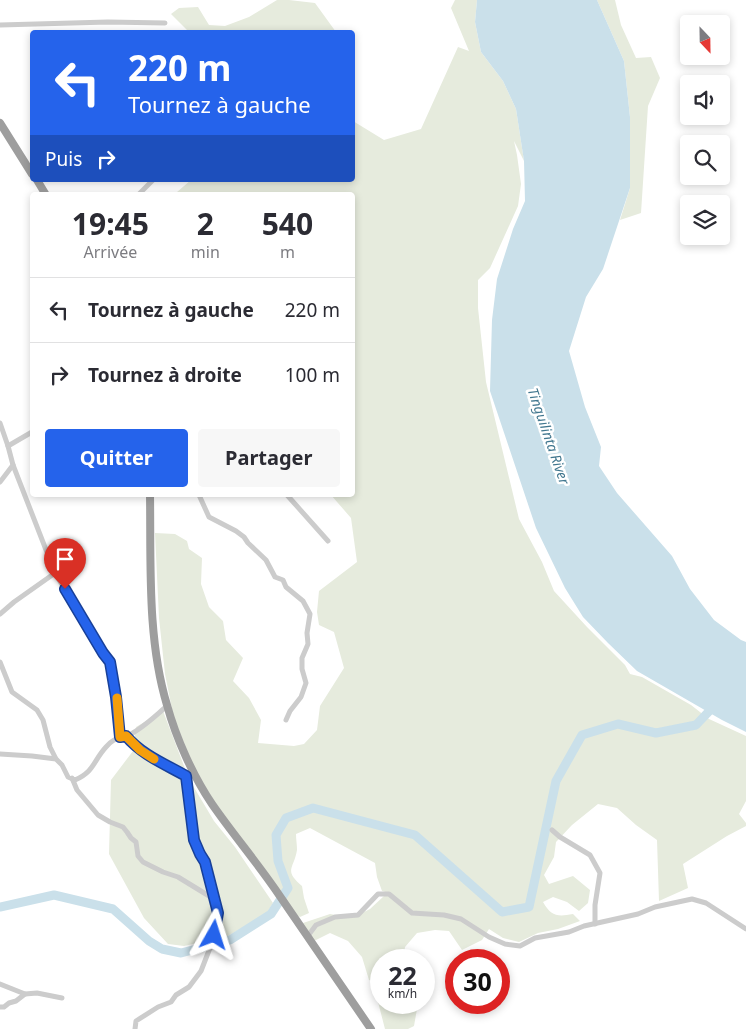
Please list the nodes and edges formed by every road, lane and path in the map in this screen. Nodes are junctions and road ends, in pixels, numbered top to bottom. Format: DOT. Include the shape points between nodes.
graph roads {
  1 [pos="165,22"];
  2 [pos="0,24"];
  3 [pos="0,123"];
  4 [pos="30,171"];
  5 [pos="151,182"];
  6 [pos="141,192"];
  7 [pos="0,423"];
  8 [pos="30,433"];
  9 [pos="8,446"];
  10 [pos="13,465"];
  11 [pos="0,482"];
  12 [pos="150,497"];
  13 [pos="200,497"];
  14 [pos="289,497"];
  15 [pos="328,541"];
  16 [pos="55,573"];
  17 [pos="0,614"];
  18 [pos="0,662"];
  19 [pos="167,706"];
  20 [pos="286,720"];
  21 [pos="123,737"];
  22 [pos="0,754"];
  23 [pos="56,759"];
  24 [pos="190,773"];
  25 [pos="72,778"];
  26 [pos="552,830"];
  27 [pos="214,899"];
  28 [pos="595,924"];
  29 [pos="746,929"];
  30 [pos="307,937"];
  31 [pos="0,984"];
  32 [pos="25,994"];
  33 [pos="62,998"];
  34 [pos="0,1007"];
  35 [pos="135,1029"];
  36 [pos="371,1029"];
  1 -- 2 [label="street"];
  3 -- 4 [label="highway"];
  5 -- 6 [label="street"];
  7 -- 9 [label="street"];
  8 -- 9 [label="street"];
  9 -- 10 [label="street"];
  10 -- 11 [label="street"];
  10 -- 16 [label="street"];
  12 -- 19 [label="highway" via="155,650"];
  13 -- 20 [label="street" via="209,517 244,537 266,560 275,577 283,580 286,587 303,601 310,614 308,644 302,658 306,683"];
  14 -- 15 [label="street"];
  16 -- 17 [label="street"];
  16 -- 21 [label="street" via="110,662"];
  18 -- 23 [label="street" via="12,692 36,710 43,720"];
  19 -- 21 [label="street" via="146,724"];
  19 -- 24 [label="highway"];
  21 -- 24 [label="street" via="148,756"];
  21 -- 25 [label="street" via="107,746 91,770 75,780"];
  22 -- 23 [label="street"];
  23 -- 25 [label="street"];
  24 -- 27 [label="street" via="194,840 205,862"];
  24 -- 30 [label="highway"];
  25 -- 27 [label="street" via="77,790 98,815 123,827 136,842 138,856 143,862 178,877"];
  26 -- 28 [label="street" via="590,855 600,873"];
  27 -- 35 [label="street" via="218,913 201,971 189,987 171,1002 136,1021"];
  28 -- 29 [label="street" via="692,899 706,902"];
  28 -- 30 [label="street" via="536,938 520,946 489,937 461,919 412,913 389,894 378,894 358,915 336,917 316,925"];
  30 -- 36 [label="highway"];
  31 -- 32 [label="street"];
  32 -- 33 [label="street"];
  32 -- 34 [label="street"];
}
